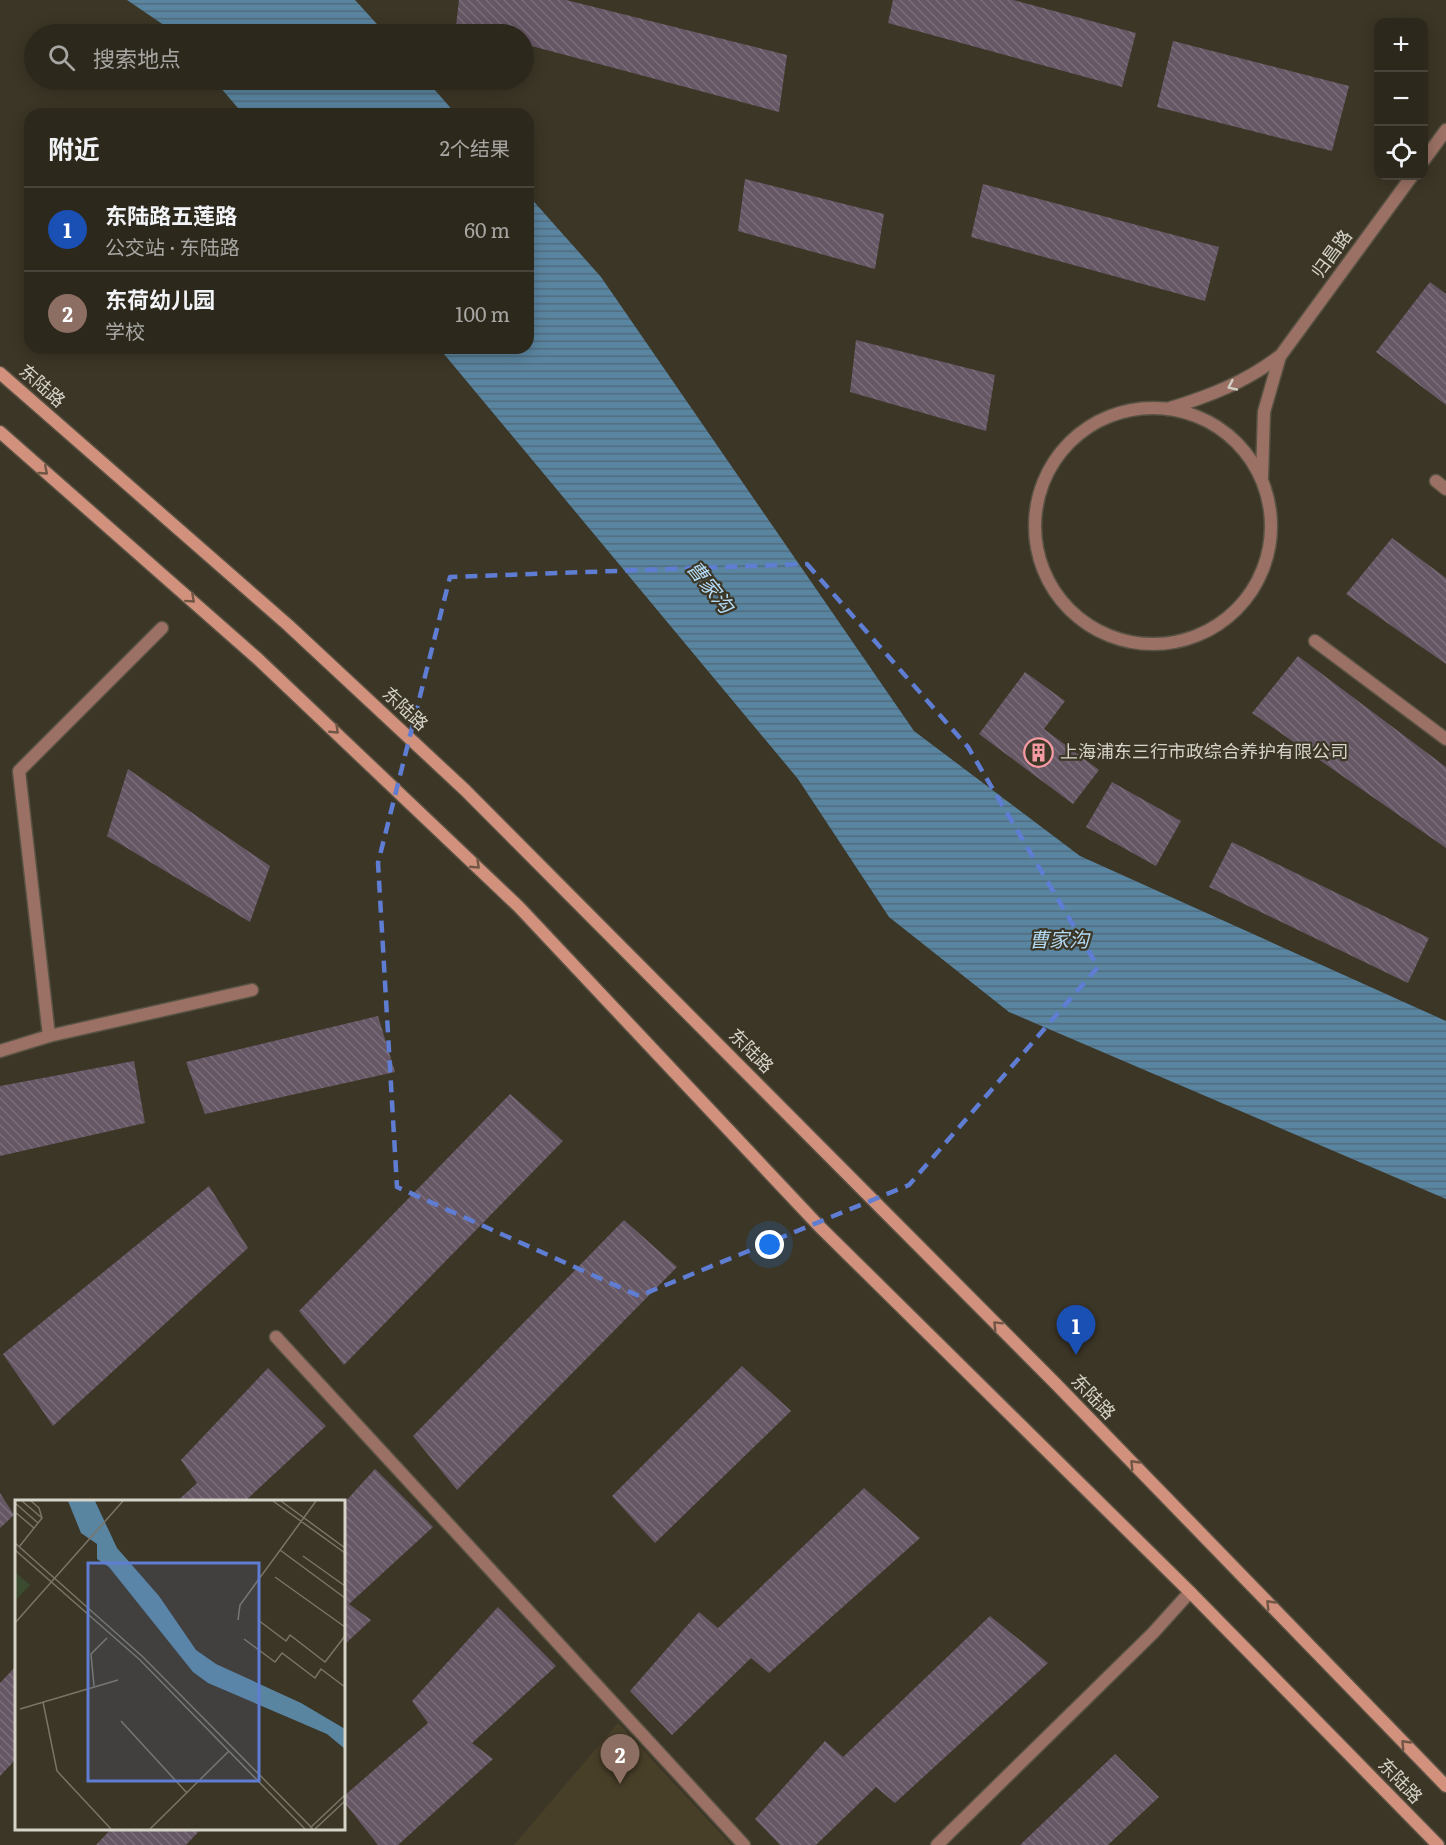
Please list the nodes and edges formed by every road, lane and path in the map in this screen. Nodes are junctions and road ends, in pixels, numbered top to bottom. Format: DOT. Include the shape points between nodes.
graph roads {
  1 [pos="1446,130"];
  2 [pos="1428,155"];
  3 [pos="1409,180"];
  4 [pos="1281,355"];
  5 [pos="0,374"];
  6 [pos="1166,409"];
  7 [pos="0,432"];
  8 [pos="1262,479"];
  9 [pos="162,628"];
  10 [pos="1315,641"];
  11 [pos="1446,739"];
  12 [pos="252,990"];
  13 [pos="49,1036"];
  14 [pos="0,1051"];
  15 [pos="276,1337"];
  16 [pos="1190,1592"];
  17 [pos="1446,1786"];
  18 [pos="744,1845"];
  19 [pos="937,1845"];
  20 [pos="1438,1845"];
  1 -- 2 [label="street"];
  3 -- 4 [label="street, 归昌路"];
  4 -- 6 [label="street, 归昌路, one-way" via="1231,387"];
  4 -- 8 [label="street, 归昌路" via="1264,412"];
  17 -- 5 [label="main road, 东陆路, one-way" via="1056,1384 465,790 272,610"];
  6 -- 8 [label="street, 归昌路" via="1197,417 1224,431 1246,453"];
  6 -- 8 [label="street, 归昌路" via="1136,410 1106,418 1079,434 1057,456 1042,483 1035,534 1044,574 1060,600 1082,621 1109,636 1140,644 1200,635 1227,619 1248,597 1264,569 1271,540 1270,509"];
  7 -- 16 [label="main road, 东陆路, one-way" via="258,658 441,830 519,907 819,1226"];
  9 -- 13 [label="street" via="19,771"];
  10 -- 11 [label="street"];
  12 -- 13 [label="street"];
  13 -- 14 [label="street"];
  15 -- 18 [label="street"];
  16 -- 19 [label="street"];
  16 -- 20 [label="main road, 东陆路"];
}
